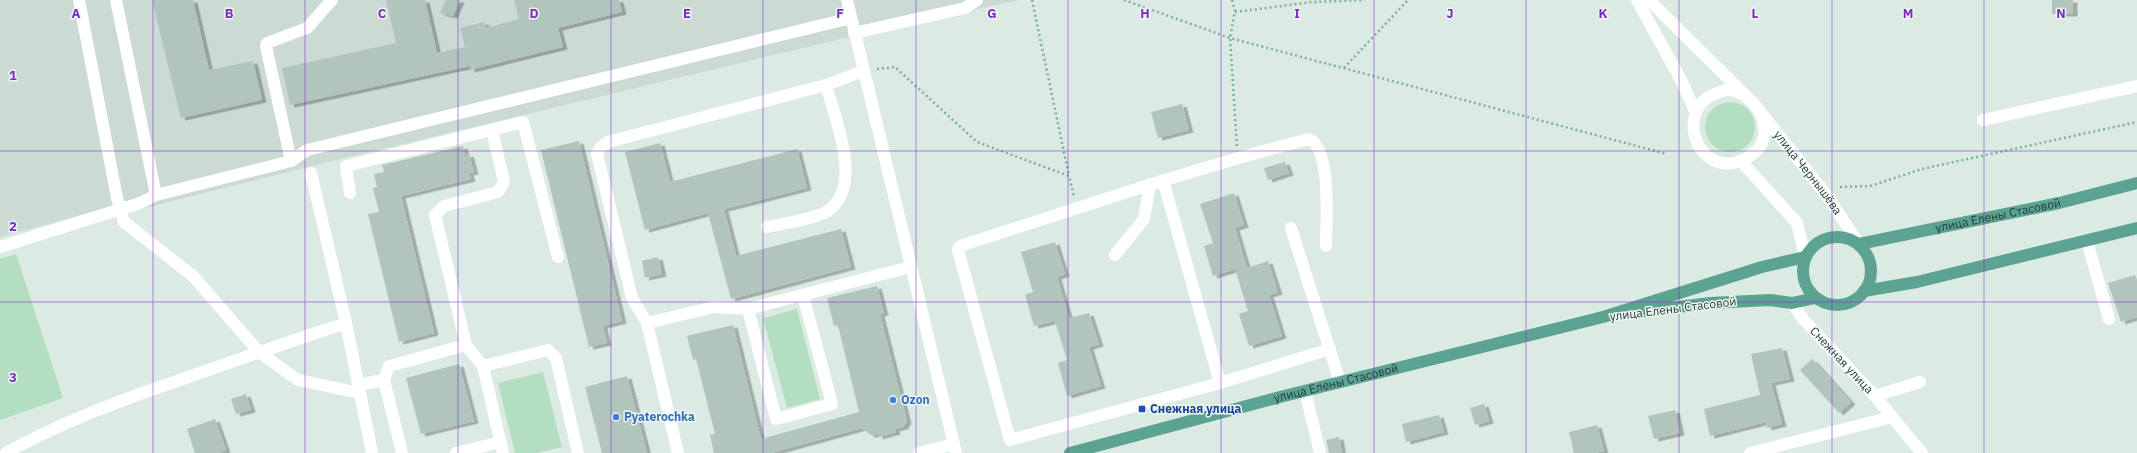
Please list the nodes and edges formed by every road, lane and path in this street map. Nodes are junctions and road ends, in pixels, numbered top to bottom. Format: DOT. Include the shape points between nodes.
graph roads {
  1 [pos="79,0"];
  2 [pos="116,0"];
  3 [pos="332,0"];
  4 [pos="847,0"];
  5 [pos="977,0"];
  6 [pos="1032,0"];
  7 [pos="1124,0"];
  8 [pos="1232,0"];
  9 [pos="1365,0"];
  10 [pos="1408,0"];
  11 [pos="1637,0"];
  12 [pos="1649,0"];
  13 [pos="1235,11"];
  14 [pos="851,18"];
  15 [pos="854,33"];
  16 [pos="1230,38"];
  17 [pos="1343,68"];
  18 [pos="863,71"];
  19 [pos="826,85"];
  20 [pos="2137,86"];
  21 [pos="1754,104"];
  22 [pos="1696,113"];
  23 [pos="1983,120"];
  24 [pos="2137,122"];
  25 [pos="492,130"];
  26 [pos="1667,154"];
  27 [pos="1238,157"];
  28 [pos="291,161"];
  29 [pos="1742,161"];
  30 [pos="311,173"];
  31 [pos="1069,176"];
  32 [pos="1163,180"];
  33 [pos="1150,184"];
  34 [pos="2137,184"];
  35 [pos="1840,187"];
  36 [pos="350,193"];
  37 [pos="156,195"];
  38 [pos="118,203"];
  39 [pos="1077,209"];
  40 [pos="767,227"];
  41 [pos="1291,228"];
  42 [pos="2137,228"];
  43 [pos="2087,241"];
  44 [pos="1859,244"];
  45 [pos="1326,246"];
  46 [pos="0,247"];
  47 [pos="1115,255"];
  48 [pos="558,257"];
  49 [pos="1805,257"];
  50 [pos="910,267"];
  51 [pos="1864,291"];
  52 [pos="803,295"];
  53 [pos="1815,298"];
  54 [pos="1792,303"];
  55 [pos="748,308"];
  56 [pos="1603,317"];
  57 [pos="2109,319"];
  58 [pos="346,323"];
  59 [pos="647,323"];
  60 [pos="466,345"];
  61 [pos="1330,349"];
  62 [pos="259,352"];
  63 [pos="483,366"];
  64 [pos="384,380"];
  65 [pos="1340,382"];
  66 [pos="1920,382"];
  67 [pos="1220,383"];
  68 [pos="359,389"];
  69 [pos="1305,391"];
  70 [pos="1875,396"];
  71 [pos="1892,418"];
  72 [pos="502,448"];
  73 [pos="954,448"];
  74 [pos="6,453"];
  75 [pos="372,453"];
  76 [pos="402,453"];
  77 [pos="456,453"];
  78 [pos="578,453"];
  79 [pos="678,453"];
  80 [pos="918,453"];
  81 [pos="1070,453"];
  82 [pos="1320,453"];
  83 [pos="1750,453"];
  84 [pos="1922,453"];
  1 -- 38 [label="street"];
  2 -- 37 [label="street"];
  3 -- 28 [label="street" via="307,28 267,43 266,46"];
  4 -- 14 [label="street"];
  5 -- 15 [label="street" via="965,8"];
  6 -- 31 [label="path"];
  7 -- 16 [label="path"];
  8 -- 13 [label="path"];
  9 -- 13 [label="path" via="1312,2"];
  10 -- 17 [label="path"];
  11 -- 22 [label="street"];
  12 -- 21 [label="street, улица Чернышёва"];
  13 -- 16 [label="path"];
  14 -- 15 [label="street"];
  14 -- 28 [label="street" via="307,150"];
  15 -- 18 [label="street"];
  16 -- 17 [label="path"];
  16 -- 27 [label="path"];
  17 -- 26 [label="path"];
  18 -- 19 [label="street"];
  18 -- 31 [label="path" via="895,67 977,142"];
  18 -- 50 [label="street"];
  19 -- 40 [label="street" via="844,153 846,173 843,194 835,206 824,213"];
  19 -- 59 [label="street" via="608,142 601,147 597,154 632,298"];
  20 -- 23 [label="street"];
  21 -- 22 [label="street, улица Чернышёва" via="1733,90 1726,90 1706,98"];
  21 -- 29 [label="street, улица Чернышёва" via="1763,120 1766,134 1755,154"];
  21 -- 44 [label="street, улица Чернышёва" via="1828,197"];
  22 -- 29 [label="street" via="1693,129 1695,141 1702,151 1711,159 1723,163"];
  24 -- 35 [label="path" via="1922,169 1870,186"];
  25 -- 36 [label="street" via="346,166"];
  25 -- 48 [label="street" via="523,122"];
  25 -- 60 [label="street" via="504,182 498,192 444,206 435,215"];
  27 -- 32 [label="street"];
  27 -- 45 [label="street" via="1309,139 1314,142 1325,174"];
  28 -- 37 [label="street"];
  29 -- 49 [label="street" via="1797,223"];
  30 -- 58 [label="street"];
  31 -- 39 [label="path"];
  32 -- 33 [label="street"];
  32 -- 67 [label="street"];
  33 -- 39 [label="street"];
  33 -- 47 [label="street" via="1144,219"];
  34 -- 44 [label="main road, улица Елены Стасовой" via="2060,203"];
  37 -- 38 [label="street" via="140,203"];
  38 -- 46 [label="street"];
  38 -- 62 [label="street" via="124,222 193,276"];
  39 -- 67 [label="street" via="960,246 958,250 1010,440"];
  41 -- 61 [label="street"];
  42 -- 43 [label="main road"];
  43 -- 51 [label="main road" via="1917,282"];
  43 -- 57 [label="street"];
  44 -- 49 [label="main road" via="1850,238 1828,237 1810,248"];
  44 -- 51 [label="main road" via="1866,252 1871,267 1869,282"];
  49 -- 53 [label="main road" via="1803,279"];
  49 -- 56 [label="main road, улица Елены Стасовой" via="1762,267"];
  50 -- 52 [label="street"];
  50 -- 73 [label="street"];
  51 -- 53 [label="main road" via="1846,304 1824,303"];
  52 -- 55 [label="street"];
  52 -- 55 [label="street" via="832,404 776,419"];
  53 -- 54 [label="main road, улица Елены Стасовой"];
  54 -- 56 [label="main road, улица Елены Стасовой" via="1770,300 1710,303"];
  54 -- 70 [label="street, Снежная улица" via="1803,319"];
  55 -- 59 [label="street" via="714,306"];
  56 -- 65 [label="main road, улица Елены Стасовой"];
  58 -- 62 [label="street"];
  58 -- 68 [label="street"];
  59 -- 79 [label="street"];
  60 -- 63 [label="street"];
  60 -- 64 [label="street" via="389,366"];
  61 -- 65 [label="street"];
  61 -- 67 [label="street"];
  62 -- 68 [label="street" via="298,380"];
  62 -- 74 [label="street" via="111,404 39,435"];
  63 -- 72 [label="street"];
  63 -- 78 [label="street" via="548,350 556,358"];
  64 -- 68 [label="street"];
  64 -- 76 [label="street"];
  65 -- 69 [label="main road, улица Елены Стасовой"];
  66 -- 70 [label="street"];
  68 -- 75 [label="street"];
  69 -- 81 [label="main road, улица Елены Стасовой"];
  69 -- 82 [label="street"];
  70 -- 71 [label="street, Снежная улица"];
  71 -- 83 [label="street"];
  71 -- 84 [label="street, Снежная улица"];
  72 -- 77 [label="street"];
  73 -- 80 [label="street"];
}
